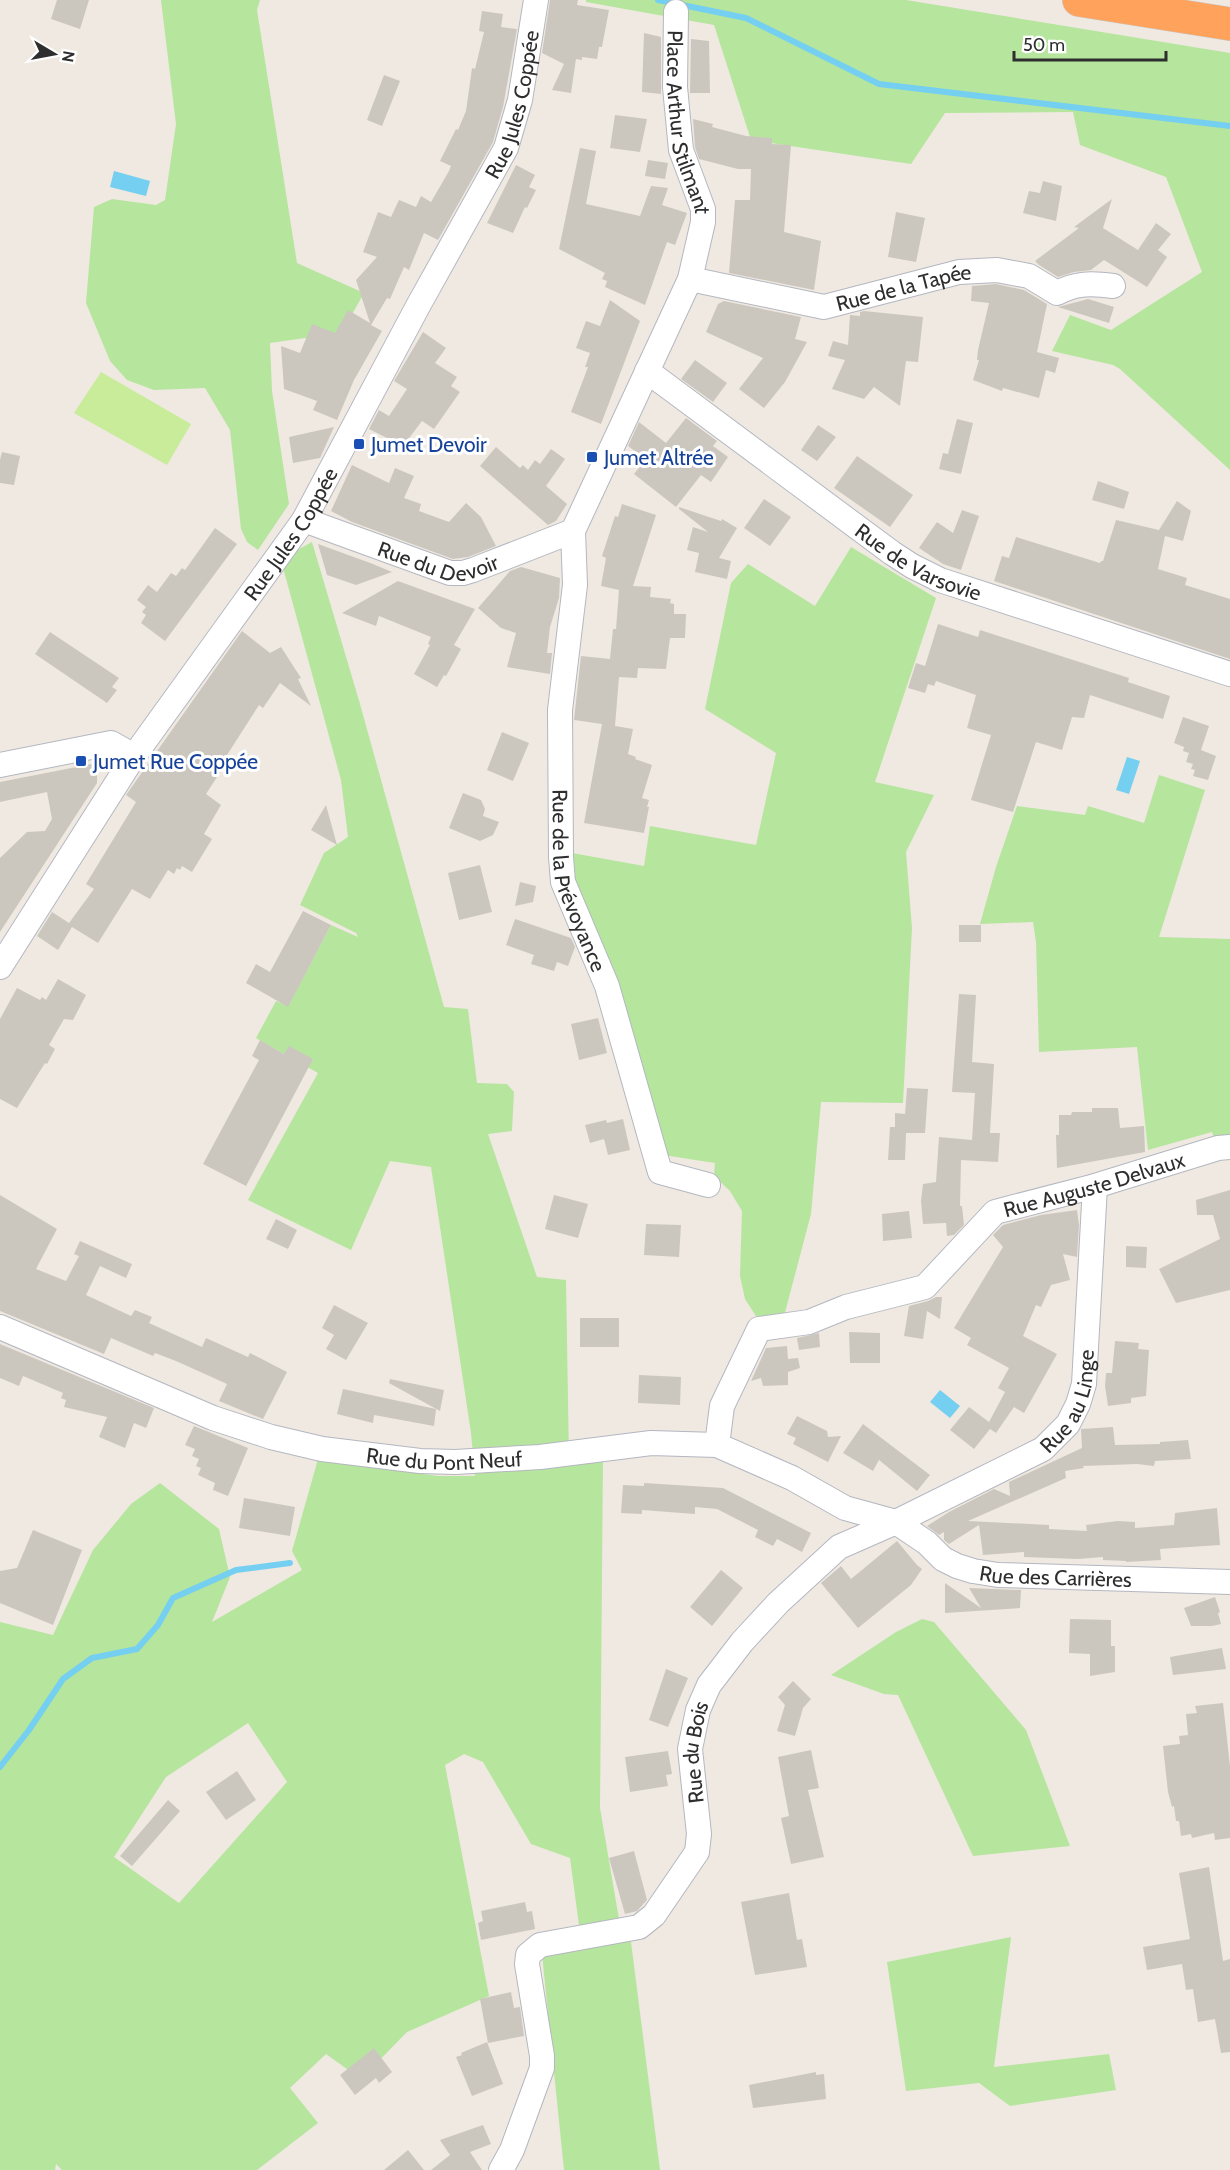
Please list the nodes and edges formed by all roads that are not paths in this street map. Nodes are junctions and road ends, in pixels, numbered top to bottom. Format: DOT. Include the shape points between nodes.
graph roads {
  1 [pos="536,0"];
  2 [pos="1079,0"];
  3 [pos="676,12"];
  4 [pos="1230,24"];
  5 [pos="690,279"];
  6 [pos="1113,286"];
  7 [pos="647,371"];
  8 [pos="304,520"];
  9 [pos="573,531"];
  10 [pos="1230,674"];
  11 [pos="134,756"];
  12 [pos="0,765"];
  13 [pos="0,967"];
  14 [pos="1230,1147"];
  15 [pos="708,1185"];
  16 [pos="1095,1186"];
  17 [pos="0,1327"];
  18 [pos="717,1445"];
  19 [pos="896,1522"];
  20 [pos="1230,1582"];
  21 [pos="501,2170"];
  1 -- 8 [label="street, Rue Jules Coppée" via="520,100 506,148"];
  2 -- 4 [label="highway"];
  3 -- 5 [label="street, Place Arthur Stilmant" via="675,87 681,150 704,209"];
  5 -- 6 [label="street, Rue de la Tapée" via="824,307 959,272 997,270 1029,276 1057,293 1089,282"];
  5 -- 7 [label="street, Place Arthur Stilmant"];
  7 -- 9 [label="street, Place Arthur Stilmant"];
  7 -- 10 [label="street, Rue de Varsovie" via="892,553 926,574"];
  8 -- 9 [label="street, Rue du Devoir" via="450,573 473,570"];
  8 -- 11 [label="street, Rue Jules Coppée"];
  9 -- 15 [label="street, Rue de la Prévoyance" via="575,585 560,710 563,882 607,986 660,1172"];
  11 -- 12 [label="street" via="111,743"];
  11 -- 13 [label="street, Rue Jules Coppée"];
  14 -- 16 [label="street, Rue Auguste Delvaux"];
  16 -- 18 [label="street, Rue Auguste Delvaux" via="995,1212 925,1287 846,1307 809,1322 759,1329 722,1406"];
  16 -- 19 [label="street, Rue au Linge" via="1084,1384 1068,1424 1043,1449"];
  17 -- 18 [label="street, Rue du Pont Neuf" via="213,1418 322,1449 455,1462 540,1457 651,1443"];
  18 -- 19 [label="street, Rue du Pont Neuf" via="792,1478 844,1508"];
  19 -- 20 [label="street, Rue des Carrières" via="943,1558 973,1571"];
  19 -- 21 [label="street, Rue du Bois" via="839,1547 778,1603 709,1685 698,1710 690,1749 699,1834 697,1852 654,1914 639,1927 540,1945 528,1955 542,2068"];
}
